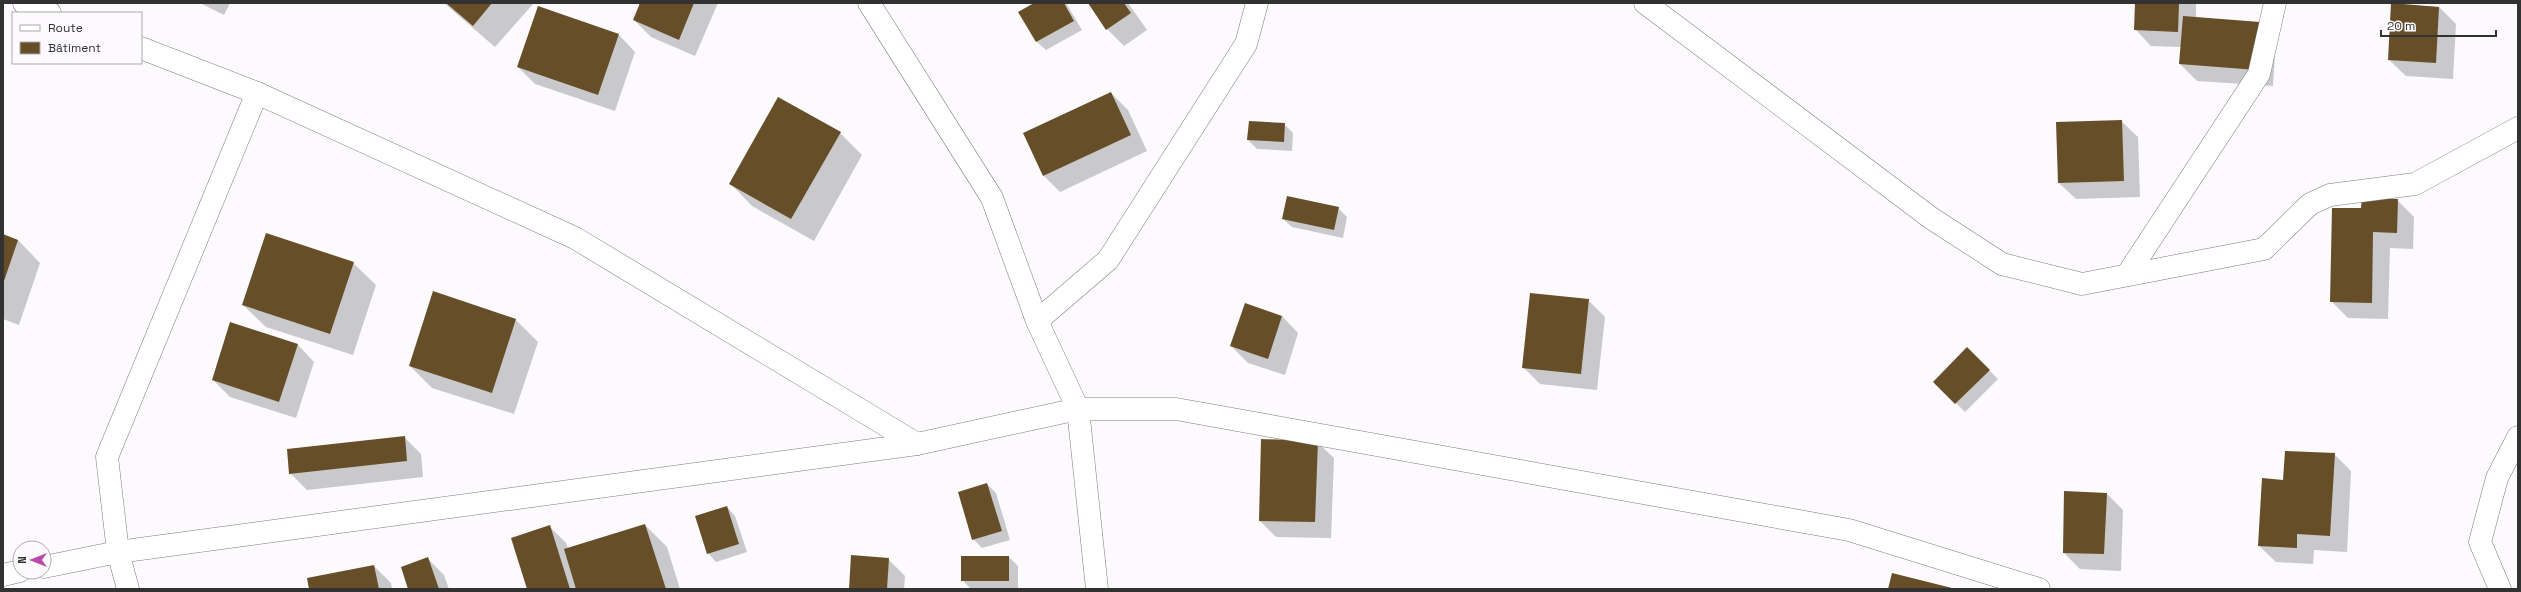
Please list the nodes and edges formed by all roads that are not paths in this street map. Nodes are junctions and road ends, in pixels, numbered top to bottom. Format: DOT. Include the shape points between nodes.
graph roads {
  1 [pos="24,3"];
  2 [pos="869,3"];
  3 [pos="1257,3"];
  4 [pos="1645,3"];
  5 [pos="2275,3"];
  6 [pos="47,12"];
  7 [pos="142,48"];
  8 [pos="257,93"];
  9 [pos="2518,128"];
  10 [pos="2127,275"];
  11 [pos="1037,321"];
  12 [pos="1078,409"];
  13 [pos="2518,437"];
  14 [pos="917,444"];
  15 [pos="118,552"];
  16 [pos="52,565"];
  17 [pos="128,589"];
  18 [pos="1096,589"];
  19 [pos="2039,589"];
  20 [pos="2500,589"];
  1 -- 6 [label="street"];
  2 -- 11 [label="street" via="992,198"];
  3 -- 11 [label="street" via="1246,44 1108,260"];
  4 -- 10 [label="street" via="1931,218 2002,264 2082,284"];
  5 -- 10 [label="street" via="2259,74"];
  7 -- 8 [label="street"];
  8 -- 14 [label="street" via="575,238"];
  8 -- 15 [label="street" via="107,457"];
  9 -- 10 [label="street" via="2415,184 2330,195 2310,204 2264,249"];
  11 -- 12 [label="street"];
  12 -- 14 [label="street"];
  12 -- 18 [label="street"];
  12 -- 19 [label="street" via="1176,409 1849,530"];
  13 -- 20 [label="street" via="2497,478 2480,542"];
  14 -- 15 [label="street"];
  15 -- 16 [label="street"];
  15 -- 17 [label="street"];
}
